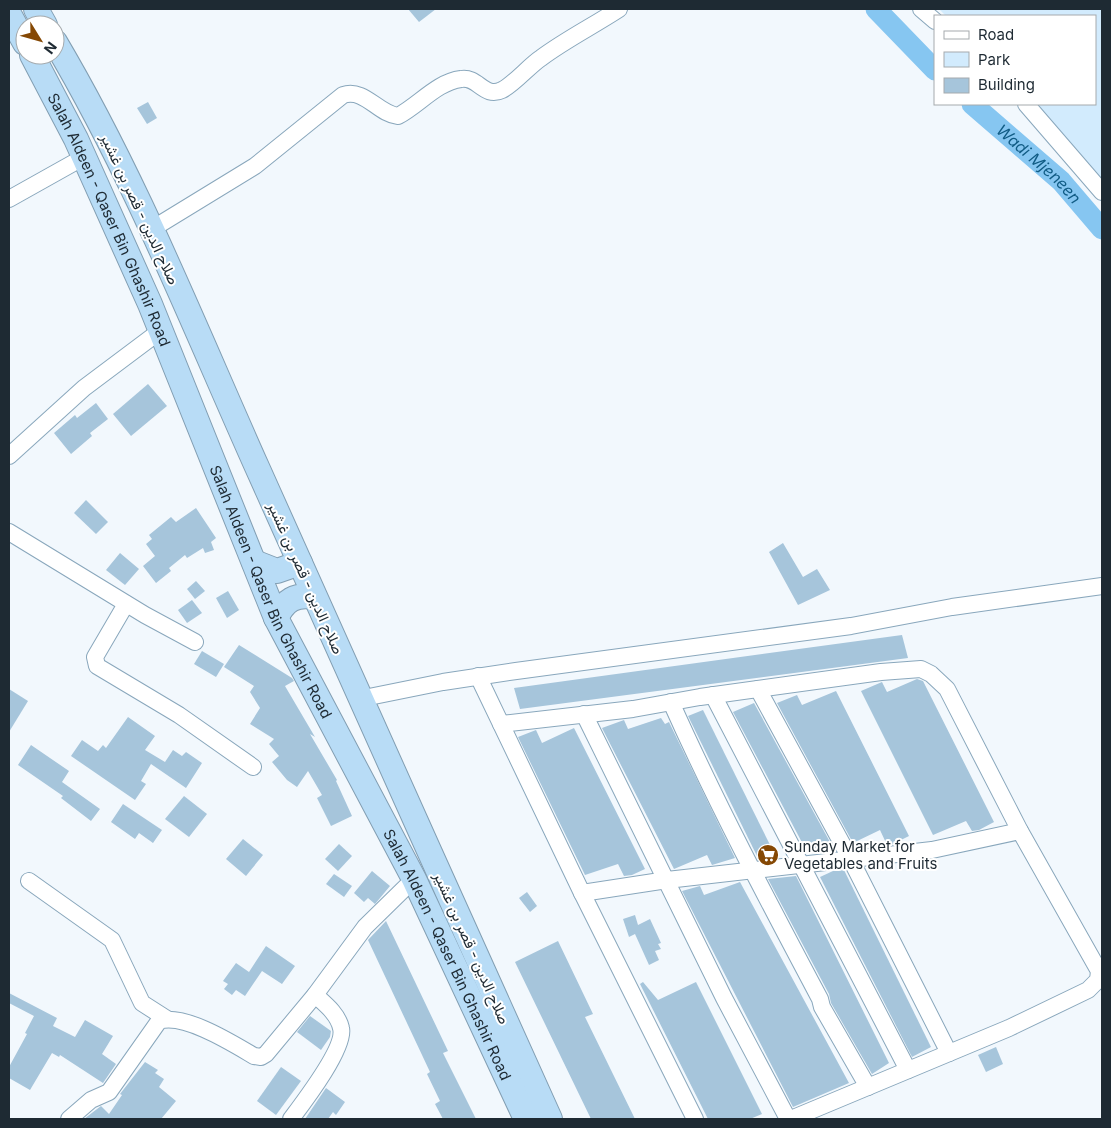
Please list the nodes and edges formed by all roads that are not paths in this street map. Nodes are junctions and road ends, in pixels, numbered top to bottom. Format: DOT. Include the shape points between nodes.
graph roads {
  1 [pos="619,9"];
  2 [pos="922,9"];
  3 [pos="934,19"];
  4 [pos="65,60"];
  5 [pos="37,65"];
  6 [pos="1027,105"];
  7 [pos="84,157"];
  8 [pos="1102,192"];
  9 [pos="9,199"];
  10 [pos="152,230"];
  11 [pos="160,331"];
  12 [pos="9,456"];
  13 [pos="9,532"];
  14 [pos="254,562"];
  15 [pos="300,563"];
  16 [pos="1102,586"];
  17 [pos="314,597"];
  18 [pos="126,604"];
  19 [pos="276,618"];
  20 [pos="195,642"];
  21 [pos="478,676"];
  22 [pos="758,689"];
  23 [pos="713,695"];
  24 [pos="359,699"];
  25 [pos="672,702"];
  26 [pos="584,714"];
  27 [pos="501,724"];
  28 [pos="253,767"];
  29 [pos="1020,831"];
  30 [pos="851,860"];
  31 [pos="801,864"];
  32 [pos="752,870"];
  33 [pos="414,878"];
  34 [pos="667,880"];
  35 [pos="29,881"];
  36 [pos="582,893"];
  37 [pos="315,995"];
  38 [pos="166,1019"];
  39 [pos="949,1053"];
  40 [pos="908,1070"];
  41 [pos="868,1088"];
  42 [pos="69,1119"];
  43 [pos="291,1119"];
  44 [pos="526,1119"];
  45 [pos="550,1119"];
  46 [pos="695,1119"];
  47 [pos="789,1119"];
  1 -- 10 [label="street" via="542,57 510,85 494,93 463,78 444,85 398,116 389,114 359,95 344,95 254,166"];
  2 -- 3 [label="street"];
  4 -- 10 [label="highway, صلاح الدين - قصر بن غشير"];
  5 -- 7 [label="highway, Salah Aldeen - Qaser Bin Ghashir Road"];
  6 -- 8 [label="street"];
  7 -- 9 [label="street"];
  7 -- 11 [label="highway, Salah Aldeen - Qaser Bin Ghashir Road"];
  10 -- 15 [label="highway, صلاح الدين - قصر بن غشير"];
  11 -- 12 [label="street" via="84,388"];
  11 -- 14 [label="highway, Salah Aldeen - Qaser Bin Ghashir Road"];
  13 -- 18 [label="street"];
  14 -- 15 [label="highway" via="277,571"];
  14 -- 19 [label="highway, Salah Aldeen - Qaser Bin Ghashir Road"];
  15 -- 17 [label="highway, صلاح الدين - قصر بن غشير"];
  16 -- 21 [label="street" via="952,607 852,626"];
  17 -- 19 [label="highway" via="296,596 281,608"];
  17 -- 24 [label="highway, صلاح الدين - قصر بن غشير"];
  18 -- 20 [label="street"];
  18 -- 28 [label="street" via="95,656 97,666 179,715"];
  19 -- 33 [label="highway, Salah Aldeen - Qaser Bin Ghashir Road"];
  21 -- 24 [label="street"];
  21 -- 27 [label="street"];
  22 -- 23 [label="street"];
  22 -- 29 [label="street" via="881,672 921,669 931,674 947,689"];
  22 -- 30 [label="street"];
  23 -- 25 [label="street"];
  23 -- 31 [label="street"];
  24 -- 45 [label="highway, صلاح الدين - قصر بن غشير"];
  25 -- 26 [label="street"];
  25 -- 32 [label="street"];
  26 -- 27 [label="street"];
  26 -- 34 [label="street"];
  27 -- 36 [label="street"];
  29 -- 30 [label="street" via="932,850"];
  29 -- 39 [label="street" via="1099,971 1098,980 1088,990"];
  30 -- 31 [label="street"];
  30 -- 39 [label="street"];
  31 -- 32 [label="street"];
  31 -- 40 [label="street"];
  32 -- 34 [label="street"];
  32 -- 41 [label="street" via="822,1007"];
  33 -- 37 [label="street" via="364,927"];
  33 -- 44 [label="highway, Salah Aldeen - Qaser Bin Ghashir Road"];
  34 -- 36 [label="street"];
  34 -- 47 [label="street" via="724,998"];
  35 -- 38 [label="street" via="112,940 142,1002"];
  36 -- 46 [label="street"];
  37 -- 38 [label="street" via="272,1050 261,1057 191,1024"];
  37 -- 43 [label="street" via="339,1020 341,1040 315,1087"];
  38 -- 42 [label="street" via="152,1028 109,1092 91,1100"];
  39 -- 40 [label="street"];
  40 -- 41 [label="street"];
  41 -- 47 [label="street"];
}
